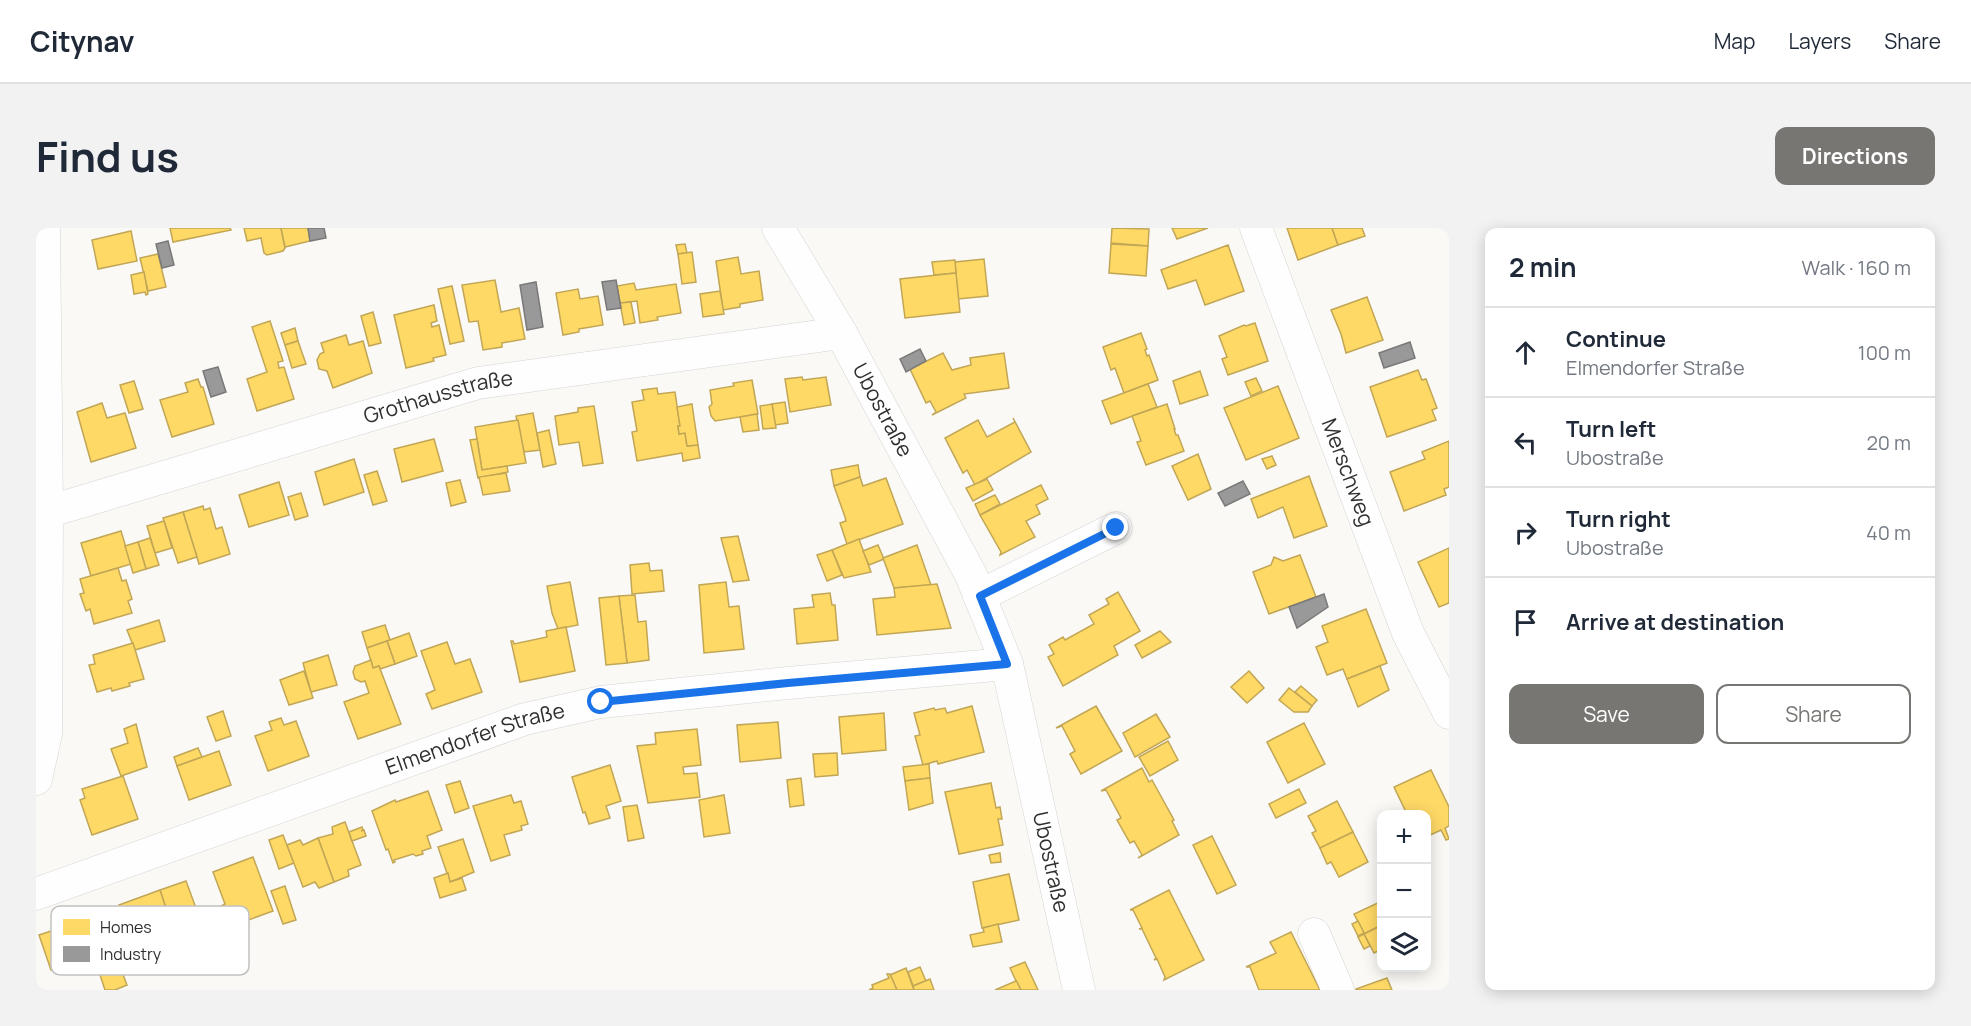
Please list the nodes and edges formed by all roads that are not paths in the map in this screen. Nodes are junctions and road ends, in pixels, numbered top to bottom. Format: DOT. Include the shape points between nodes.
graph roads {
  1 [pos="44,228"];
  2 [pos="778,228"];
  3 [pos="1256,228"];
  4 [pos="842,333"];
  5 [pos="47,512"];
  6 [pos="1116,528"];
  7 [pos="980,596"];
  8 [pos="1007,664"];
  9 [pos="1449,713"];
  10 [pos="36,779"];
  11 [pos="36,894"];
  12 [pos="1314,934"];
  13 [pos="1079,990"];
  14 [pos="1338,990"];
  1 -- 5 [label="street"];
  2 -- 4 [label="street, Ubostraße"];
  3 -- 9 [label="street, Merschweg" via="1408,633"];
  4 -- 5 [label="street, Grothausstraße" via="478,383"];
  4 -- 7 [label="street, Ubostraße"];
  5 -- 10 [label="street" via="46,734"];
  6 -- 7 [label="street"];
  7 -- 8 [label="street, Ubostraße"];
  8 -- 11 [label="street, Elmendorfer Straße" via="601,702 525,719"];
  8 -- 13 [label="street, Ubostraße"];
  12 -- 14 [label="street"];
}
